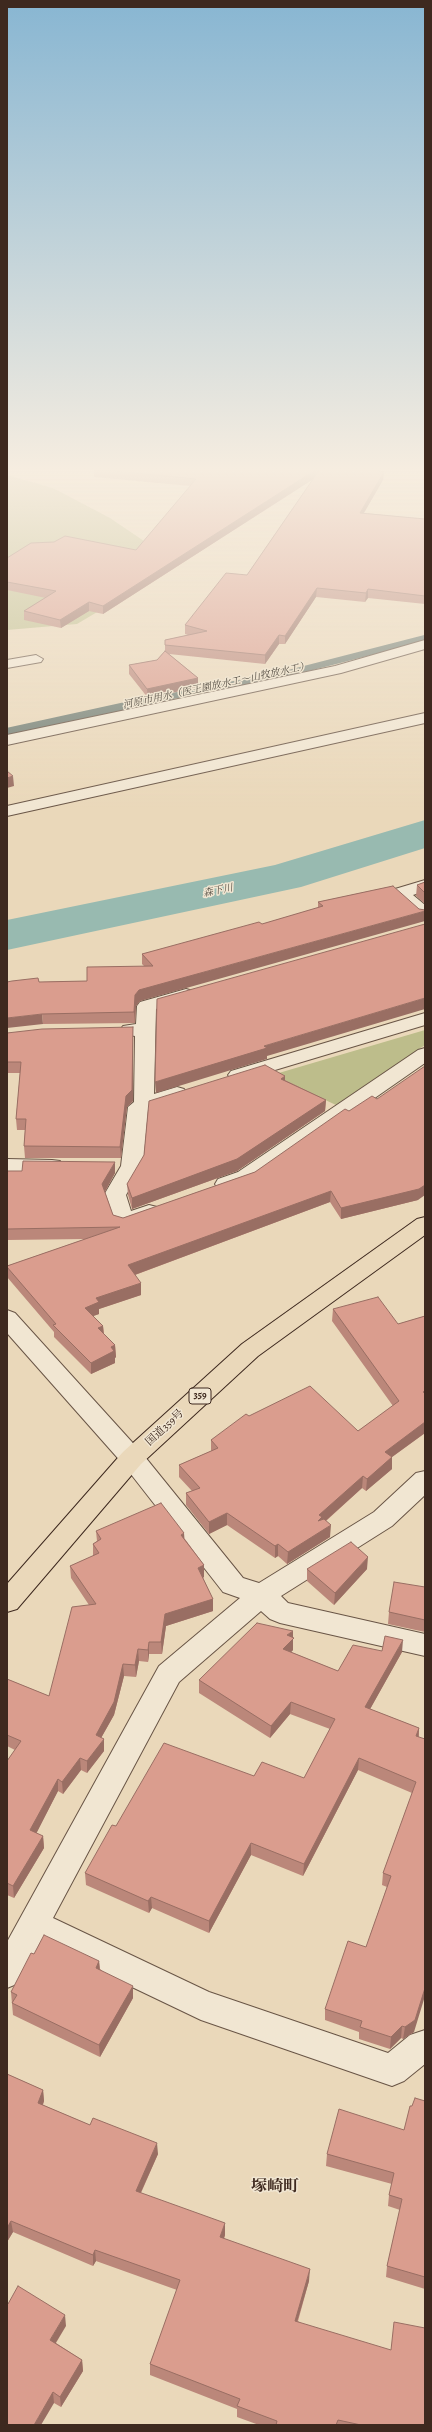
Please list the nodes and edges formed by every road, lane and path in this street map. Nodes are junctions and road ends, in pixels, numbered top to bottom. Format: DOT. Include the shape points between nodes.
graph roads {
  1 [pos="425,644"];
  2 [pos="36,659"];
  3 [pos="7,664"];
  4 [pos="425,718"];
  5 [pos="7,740"];
  6 [pos="7,811"];
  7 [pos="425,885"];
  8 [pos="422,923"];
  9 [pos="200,991"];
  10 [pos="425,1019"];
  11 [pos="145,1030"];
  12 [pos="114,1031"];
  13 [pos="425,1054"];
  14 [pos="220,1080"];
  15 [pos="197,1087"];
  16 [pos="144,1103"];
  17 [pos="7,1165"];
  18 [pos="68,1166"];
  19 [pos="108,1166"];
  20 [pos="132,1166"];
  21 [pos="210,1190"];
  22 [pos="167,1205"];
  23 [pos="425,1224"];
  24 [pos="7,1318"];
  25 [pos="132,1458"];
  26 [pos="425,1480"];
  27 [pos="262,1595"];
  28 [pos="7,1602"];
  29 [pos="425,1645"];
  30 [pos="34,1924"];
  31 [pos="7,1973"];
  32 [pos="425,2046"];
  1 -- 5 [label="street" via="336,670"];
  2 -- 3 [label="street"];
  4 -- 6 [label="street"];
  7 -- 8 [label="street" via="401,893"];
  9 -- 11 [label="street" via="147,1006"];
  10 -- 14 [label="street"];
  11 -- 12 [label="street"];
  11 -- 16 [label="street"];
  13 -- 21 [label="street" via="246,1178"];
  15 -- 16 [label="street"];
  16 -- 20 [label="street" via="138,1107"];
  17 -- 18 [label="street"];
  19 -- 20 [label="street"];
  20 -- 22 [label="street" via="115,1195 123,1220"];
  23 -- 25 [label="highway, 国道359号 / 359" via="250,1350"];
  24 -- 25 [label="street"];
  25 -- 27 [label="street" via="233,1585"];
  25 -- 28 [label="highway, 国道359号 / 359"];
  26 -- 27 [label="street" via="383,1519"];
  27 -- 29 [label="street" via="280,1612"];
  27 -- 30 [label="street" via="169,1674"];
  30 -- 31 [label="street"];
  30 -- 32 [label="street" via="201,2005 392,2070"];
}
